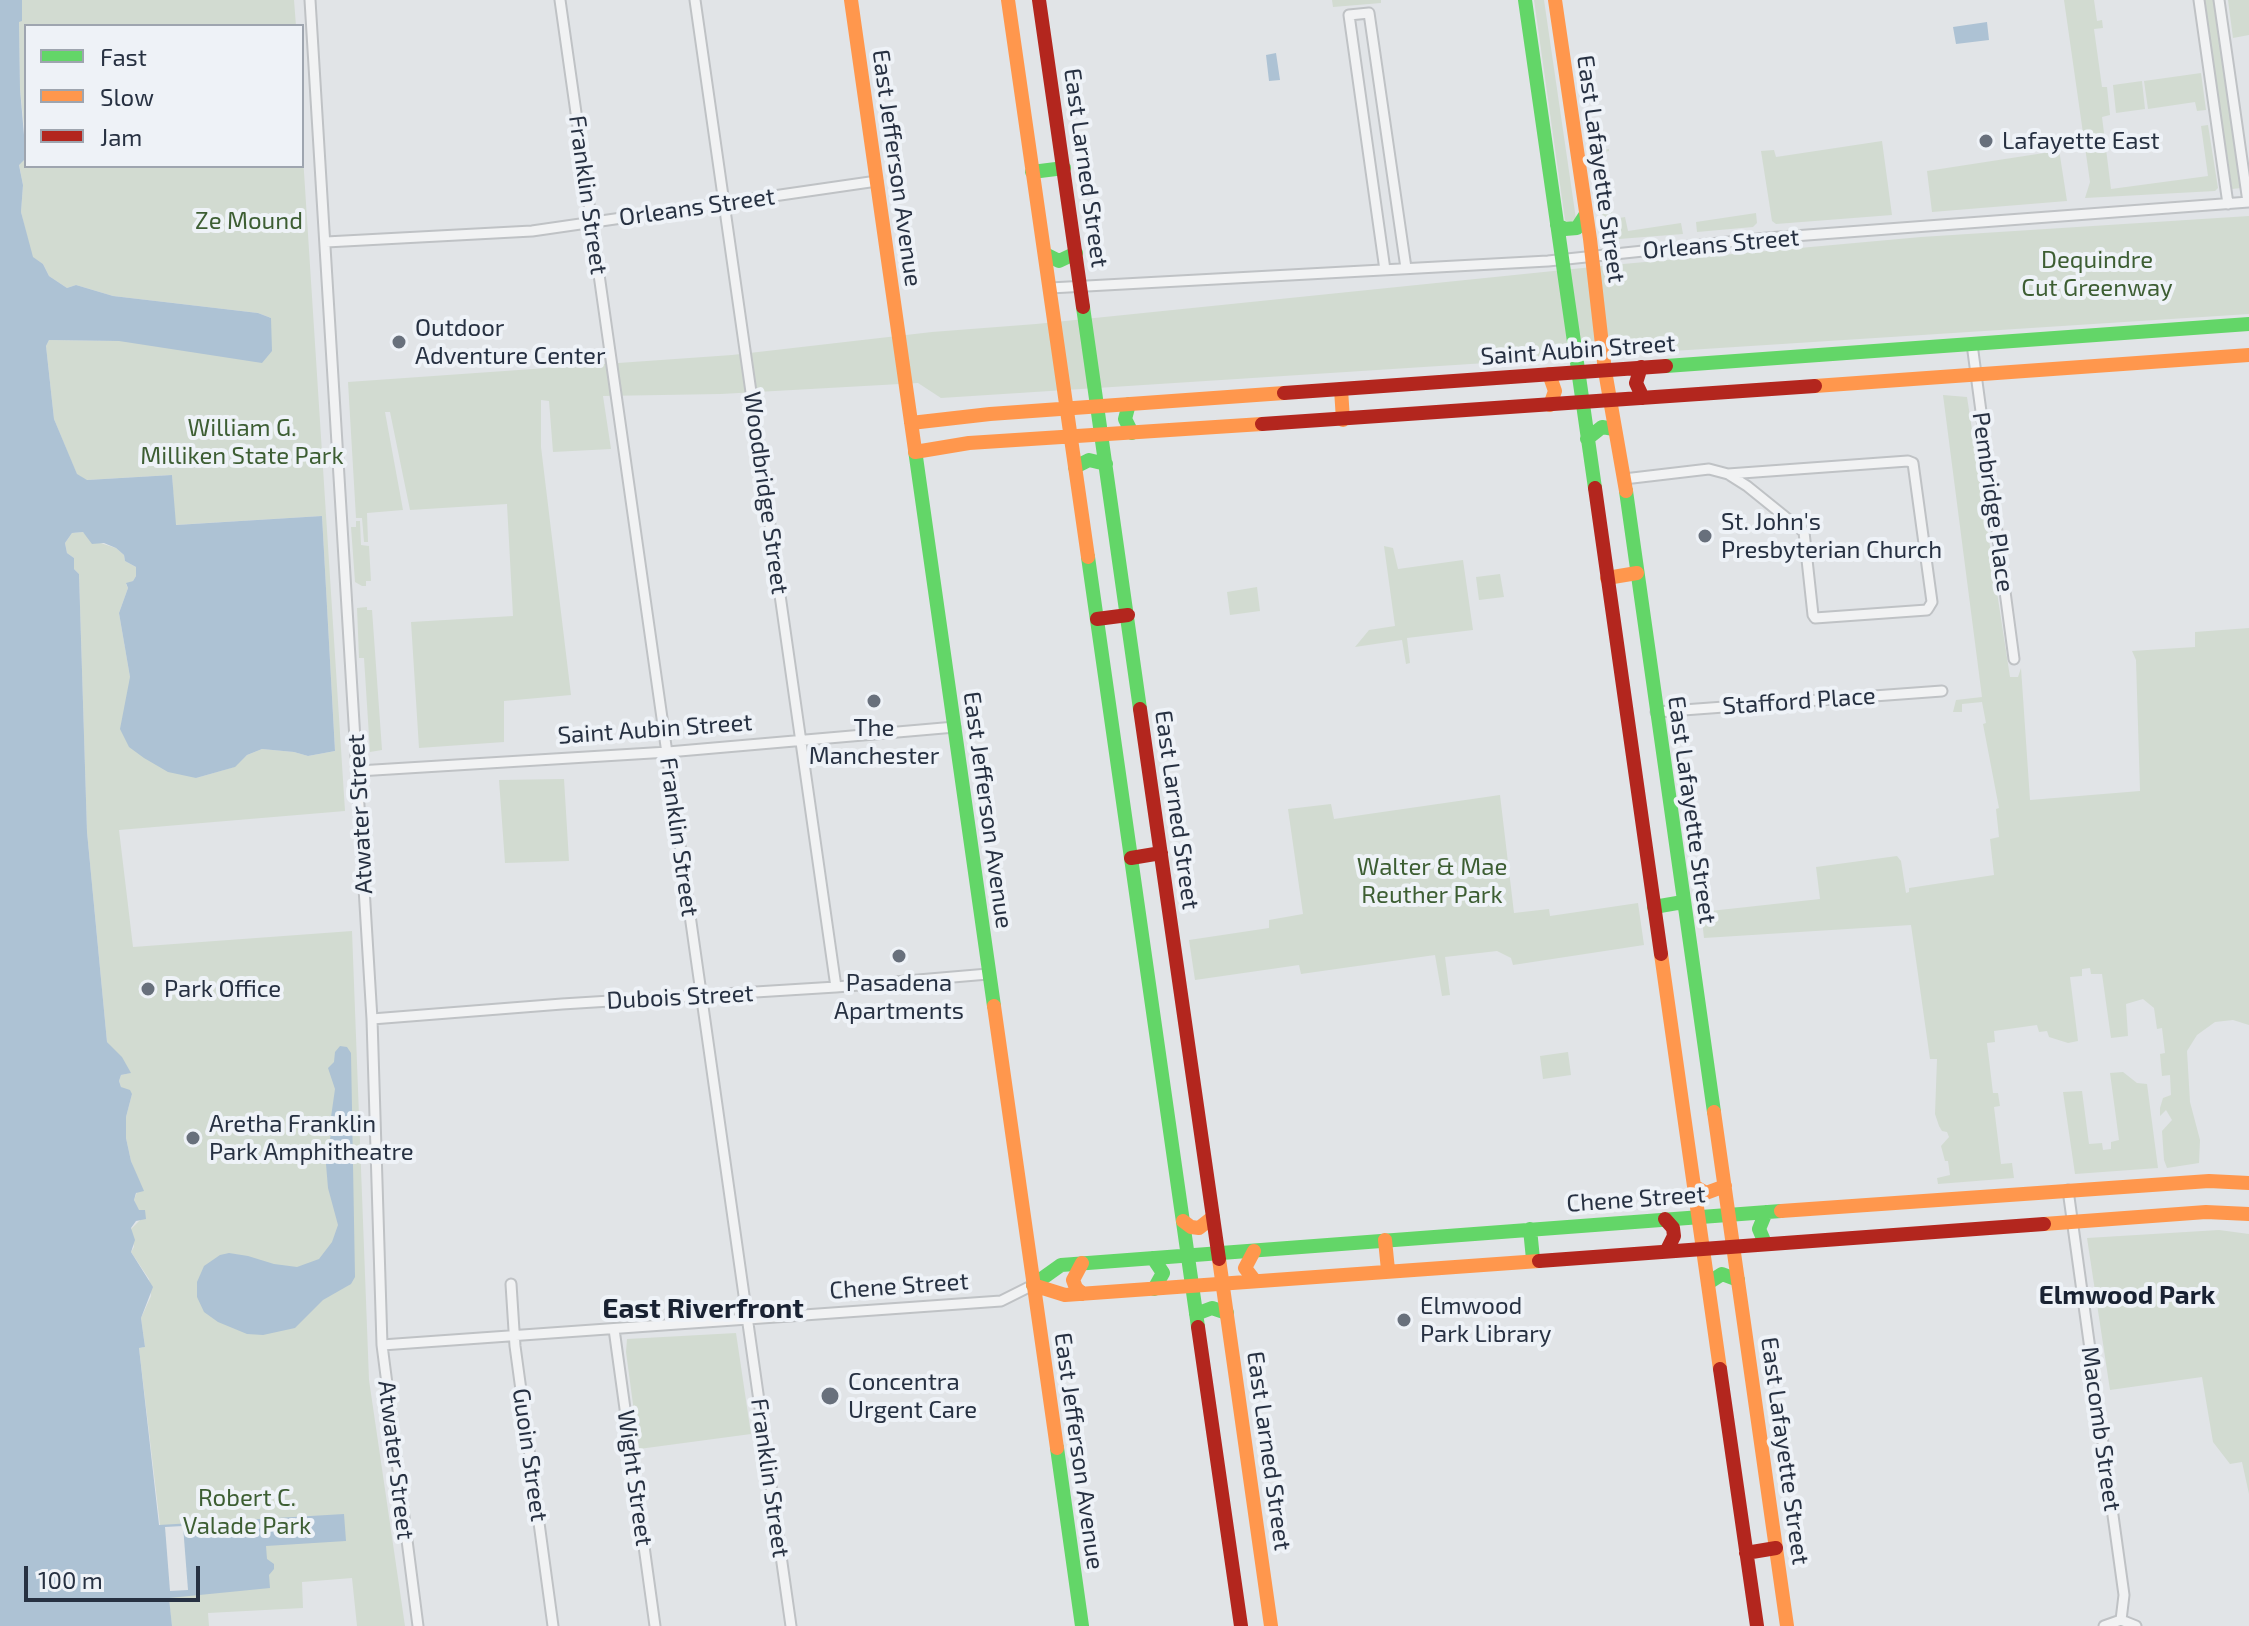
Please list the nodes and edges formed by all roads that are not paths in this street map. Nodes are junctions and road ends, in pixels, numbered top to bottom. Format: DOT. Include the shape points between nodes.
graph roads {
  1 [pos="310,0"];
  2 [pos="560,0"];
  3 [pos="695,0"];
  4 [pos="851,0"];
  5 [pos="1008,0"];
  6 [pos="1039,0"];
  7 [pos="1525,0"];
  8 [pos="1555,0"];
  9 [pos="2199,0"];
  10 [pos="2219,0"];
  11 [pos="1387,134"];
  12 [pos="1366,137"];
  13 [pos="1064,168"];
  14 [pos="1032,172"];
  15 [pos="877,181"];
  16 [pos="2249,202"];
  17 [pos="724,203"];
  18 [pos="2228,204"];
  19 [pos="1586,214"];
  20 [pos="592,223"];
  21 [pos="1557,225"];
  22 [pos="326,242"];
  23 [pos="1076,253"];
  24 [pos="1045,254"];
  25 [pos="1591,256"];
  26 [pos="1563,260"];
  27 [pos="1406,268"];
  28 [pos="1385,270"];
  29 [pos="1050,288"];
  30 [pos="1081,288"];
  31 [pos="2249,324"];
  32 [pos="1972,344"];
  33 [pos="2249,355"];
  34 [pos="1641,367"];
  35 [pos="1605,371"];
  36 [pos="1579,372"];
  37 [pos="1549,374"];
  38 [pos="1975,374"];
  39 [pos="1341,389"];
  40 [pos="1643,398"];
  41 [pos="1610,401"];
  42 [pos="1582,403"];
  43 [pos="1129,404"];
  44 [pos="1550,405"];
  45 [pos="1098,406"];
  46 [pos="1067,408"];
  47 [pos="1038,411"];
  48 [pos="957,419"];
  49 [pos="1343,420"];
  50 [pos="911,423"];
  51 [pos="1614,429"];
  52 [pos="1132,433"];
  53 [pos="1102,435"];
  54 [pos="1071,436"];
  55 [pos="1039,439"];
  56 [pos="1587,439"];
  57 [pos="960,445"];
  58 [pos="915,452"];
  59 [pos="1106,464"];
  60 [pos="1075,467"];
  61 [pos="1728,474"];
  62 [pos="1624,479"];
  63 [pos="1637,573"];
  64 [pos="1607,578"];
  65 [pos="1128,615"];
  66 [pos="1097,619"];
  67 [pos="2014,659"];
  68 [pos="1942,691"];
  69 [pos="1656,712"];
  70 [pos="955,727"];
  71 [pos="802,740"];
  72 [pos="668,752"];
  73 [pos="358,771"];
  74 [pos="1161,853"];
  75 [pos="1131,858"];
  76 [pos="1683,902"];
  77 [pos="1654,907"];
  78 [pos="988,974"];
  79 [pos="836,987"];
  80 [pos="702,996"];
  81 [pos="372,1019"];
  82 [pos="2249,1183"];
  83 [pos="1694,1186"];
  84 [pos="1725,1186"];
  85 [pos="2068,1190"];
  86 [pos="1766,1212"];
  87 [pos="2249,1214"];
  88 [pos="1729,1215"];
  89 [pos="1213,1217"];
  90 [pos="1698,1217"];
  91 [pos="1665,1219"];
  92 [pos="1183,1221"];
  93 [pos="2073,1221"];
  94 [pos="1530,1229"];
  95 [pos="1385,1240"];
  96 [pos="1765,1243"];
  97 [pos="1733,1245"];
  98 [pos="1702,1247"];
  99 [pos="1667,1250"];
  100 [pos="1254,1251"];
  101 [pos="1217,1253"];
  102 [pos="1187,1256"];
  103 [pos="1153,1258"];
  104 [pos="1533,1259"];
  105 [pos="1082,1263"];
  106 [pos="1388,1270"];
  107 [pos="1738,1280"];
  108 [pos="1255,1281"];
  109 [pos="1708,1283"];
  110 [pos="511,1284"];
  111 [pos="1222,1284"];
  112 [pos="1033,1285"];
  113 [pos="1192,1287"];
  114 [pos="1154,1289"];
  115 [pos="1083,1294"];
  116 [pos="1227,1313"];
  117 [pos="1196,1314"];
  118 [pos="747,1319"];
  119 [pos="614,1329"];
  120 [pos="514,1336"];
  121 [pos="382,1345"];
  122 [pos="1776,1548"];
  123 [pos="1746,1553"];
  124 [pos="2121,1620"];
  125 [pos="418,1626"];
  126 [pos="553,1626"];
  127 [pos="655,1626"];
  128 [pos="791,1626"];
  129 [pos="1082,1626"];
  130 [pos="1241,1626"];
  131 [pos="1271,1626"];
  132 [pos="1757,1626"];
  133 [pos="1787,1626"];
  134 [pos="2104,1626"];
  135 [pos="2136,1626"];
  1 -- 22 [label="street, Atwater Street"];
  2 -- 20 [label="street, Franklin Street"];
  3 -- 17 [label="street, Woodbridge Street"];
  4 -- 15 [label="street, East Jefferson Avenue"];
  5 -- 14 [label="street"];
  6 -- 13 [label="street, East Larned Street"];
  7 -- 21 [label="street, East Lafayette Street"];
  8 -- 19 [label="street, East Lafayette Street"];
  9 -- 18 [label="street"];
  10 -- 16 [label="street"];
  11 -- 12 [label="street"];
  11 -- 12 [label="street" via="1369,13 1349,15"];
  11 -- 27 [label="street"];
  12 -- 28 [label="street"];
  13 -- 14 [label="street"];
  13 -- 23 [label="street, East Larned Street"];
  14 -- 24 [label="street"];
  15 -- 17 [label="street, Orleans Street"];
  15 -- 50 [label="street, East Jefferson Avenue"];
  16 -- 18 [label="street, Orleans Street"];
  17 -- 20 [label="street, Orleans Street"];
  17 -- 71 [label="street, Woodbridge Street"];
  18 -- 25 [label="street, Orleans Street"];
  19 -- 21 [label="street" via="1577,228"];
  19 -- 25 [label="street, East Lafayette Street"];
  20 -- 22 [label="street, Orleans Street"];
  20 -- 72 [label="street, Franklin Street"];
  21 -- 26 [label="street, East Lafayette Street"];
  22 -- 73 [label="street, Atwater Street"];
  23 -- 24 [label="street" via="1059,261"];
  23 -- 30 [label="street, East Larned Street"];
  24 -- 29 [label="street"];
  25 -- 26 [label="street, Orleans Street"];
  25 -- 35 [label="street, East Lafayette Street"];
  26 -- 27 [label="street, Orleans Street"];
  26 -- 36 [label="street, East Lafayette Street"];
  27 -- 28 [label="street, Orleans Street"];
  28 -- 30 [label="street, Orleans Street"];
  29 -- 30 [label="street, Orleans Street"];
  29 -- 46 [label="street"];
  30 -- 45 [label="street, East Larned Street"];
  31 -- 32 [label="street, Saint Aubin Street"];
  32 -- 34 [label="street, Saint Aubin Street"];
  32 -- 38 [label="street, Pembridge Place"];
  33 -- 38 [label="street"];
  34 -- 35 [label="street, Saint Aubin Street"];
  34 -- 40 [label="street" via="1636,383"];
  35 -- 36 [label="street, Saint Aubin Street"];
  35 -- 41 [label="street, East Lafayette Street"];
  36 -- 37 [label="street, Saint Aubin Street"];
  36 -- 42 [label="street, East Lafayette Street"];
  37 -- 39 [label="street, Saint Aubin Street"];
  37 -- 44 [label="street" via="1555,391"];
  38 -- 40 [label="street"];
  38 -- 67 [label="street, Pembridge Place"];
  39 -- 43 [label="street, Saint Aubin Street"];
  39 -- 49 [label="street"];
  40 -- 41 [label="street"];
  41 -- 42 [label="street"];
  41 -- 51 [label="street, East Lafayette Street"];
  42 -- 44 [label="street"];
  42 -- 56 [label="street, East Lafayette Street"];
  43 -- 45 [label="street, Saint Aubin Street"];
  43 -- 52 [label="street" via="1125,419"];
  44 -- 49 [label="street"];
  45 -- 46 [label="street, Saint Aubin Street"];
  45 -- 53 [label="street, East Larned Street"];
  46 -- 47 [label="street, Saint Aubin Street"];
  46 -- 54 [label="street"];
  47 -- 48 [label="street, Saint Aubin Street"];
  47 -- 55 [label="street" via="1043,425"];
  48 -- 50 [label="street, Saint Aubin Street"];
  48 -- 57 [label="street" via="954,432"];
  49 -- 52 [label="street"];
  50 -- 58 [label="street, East Jefferson Avenue"];
  51 -- 56 [label="street" via="1602,427"];
  51 -- 62 [label="street, East Lafayette Street"];
  52 -- 53 [label="street"];
  53 -- 54 [label="street"];
  53 -- 59 [label="street, East Larned Street"];
  54 -- 55 [label="street"];
  54 -- 60 [label="street"];
  55 -- 57 [label="street"];
  56 -- 64 [label="street, East Lafayette Street"];
  57 -- 58 [label="street"];
  58 -- 70 [label="street, East Jefferson Avenue"];
  59 -- 60 [label="street" via="1089,460"];
  59 -- 65 [label="street, East Larned Street"];
  60 -- 66 [label="street"];
  61 -- 61 [label="street" via="1804,532 1815,618 1927,610 1932,602 1913,463"];
  61 -- 62 [label="street" via="1709,469"];
  62 -- 63 [label="street, East Lafayette Street"];
  63 -- 64 [label="street"];
  63 -- 69 [label="street, East Lafayette Street"];
  64 -- 77 [label="street, East Lafayette Street"];
  65 -- 66 [label="street"];
  65 -- 74 [label="street, East Larned Street"];
  66 -- 75 [label="street"];
  68 -- 69 [label="street, Stafford Place"];
  69 -- 76 [label="street, East Lafayette Street"];
  70 -- 71 [label="street, Saint Aubin Street"];
  70 -- 78 [label="street, East Jefferson Avenue"];
  71 -- 72 [label="street, Saint Aubin Street"];
  71 -- 79 [label="street, Woodbridge Street"];
  72 -- 73 [label="street, Saint Aubin Street"];
  72 -- 80 [label="street, Franklin Street"];
  73 -- 81 [label="street, Atwater Street"];
  74 -- 75 [label="street"];
  74 -- 89 [label="street, East Larned Street"];
  75 -- 92 [label="street"];
  76 -- 77 [label="street"];
  76 -- 84 [label="street, East Lafayette Street"];
  77 -- 83 [label="street, East Lafayette Street"];
  78 -- 79 [label="street, Dubois Street"];
  78 -- 112 [label="street, East Jefferson Avenue"];
  79 -- 80 [label="street, Dubois Street"];
  80 -- 81 [label="street, Dubois Street"];
  80 -- 118 [label="street, Franklin Street"];
  81 -- 121 [label="street, Atwater Street"];
  82 -- 85 [label="street, Chene Street"];
  83 -- 84 [label="street" via="1706,1193"];
  83 -- 90 [label="street, East Lafayette Street"];
  84 -- 88 [label="street, East Lafayette Street"];
  85 -- 86 [label="street, Chene Street"];
  85 -- 93 [label="street, Macomb Street"];
  86 -- 88 [label="street, Chene Street"];
  86 -- 96 [label="street" via="1759,1229"];
  87 -- 93 [label="street"];
  88 -- 90 [label="street, Chene Street"];
  88 -- 97 [label="street, East Lafayette Street"];
  89 -- 92 [label="street" via="1199,1228"];
  89 -- 101 [label="street, East Larned Street"];
  90 -- 91 [label="street, Chene Street"];
  90 -- 98 [label="street, East Lafayette Street"];
  91 -- 94 [label="street, Chene Street"];
  91 -- 99 [label="street" via="1674,1236"];
  92 -- 102 [label="street"];
  93 -- 96 [label="street"];
  93 -- 124 [label="street, Macomb Street" via="2124,1595"];
  94 -- 95 [label="street, Chene Street"];
  94 -- 104 [label="street"];
  95 -- 100 [label="street, Chene Street"];
  95 -- 106 [label="street"];
  96 -- 97 [label="street"];
  97 -- 98 [label="street"];
  97 -- 107 [label="street, East Lafayette Street"];
  98 -- 99 [label="street"];
  98 -- 109 [label="street, East Lafayette Street"];
  99 -- 104 [label="street"];
  100 -- 101 [label="street, Chene Street"];
  100 -- 108 [label="street" via="1245,1268"];
  101 -- 102 [label="street, Chene Street"];
  101 -- 111 [label="street, East Larned Street"];
  102 -- 103 [label="street, Chene Street"];
  102 -- 113 [label="street"];
  103 -- 105 [label="street, Chene Street"];
  103 -- 114 [label="street" via="1163,1273"];
  104 -- 106 [label="street"];
  105 -- 112 [label="street, Chene Street" via="1061,1265"];
  105 -- 115 [label="street" via="1073,1280"];
  106 -- 108 [label="street"];
  107 -- 109 [label="street" via="1722,1274"];
  107 -- 122 [label="street, East Lafayette Street"];
  108 -- 111 [label="street"];
  109 -- 123 [label="street, East Lafayette Street"];
  110 -- 120 [label="street, Guoin Street"];
  111 -- 113 [label="street"];
  111 -- 116 [label="street, East Larned Street"];
  112 -- 115 [label="street" via="1065,1295"];
  112 -- 118 [label="street, Chene Street" via="1001,1301"];
  112 -- 129 [label="street, East Jefferson Avenue"];
  113 -- 114 [label="street"];
  113 -- 117 [label="street"];
  114 -- 115 [label="street"];
  116 -- 117 [label="street" via="1212,1308"];
  116 -- 131 [label="street, East Larned Street"];
  117 -- 130 [label="street"];
  118 -- 119 [label="street, Chene Street"];
  118 -- 128 [label="street, Franklin Street"];
  119 -- 120 [label="street, Chene Street"];
  119 -- 127 [label="street, Wight Street"];
  120 -- 121 [label="street, Chene Street"];
  120 -- 126 [label="street, Guoin Street"];
  121 -- 125 [label="street, Atwater Street"];
  122 -- 123 [label="street"];
  122 -- 133 [label="street, East Lafayette Street"];
  123 -- 132 [label="street, East Lafayette Street"];
  124 -- 134 [label="street"];
  124 -- 135 [label="street"];
}
